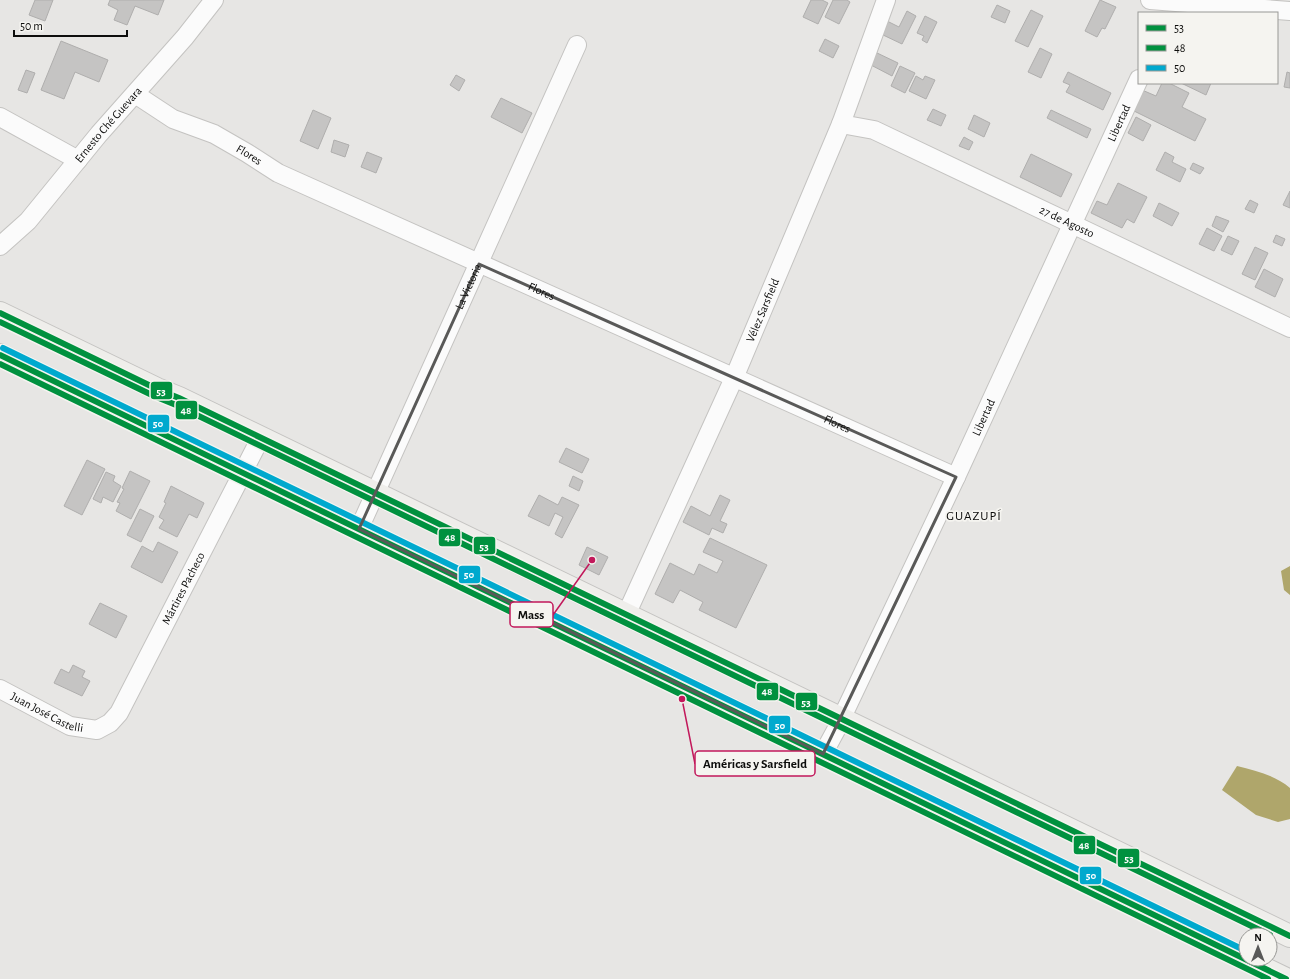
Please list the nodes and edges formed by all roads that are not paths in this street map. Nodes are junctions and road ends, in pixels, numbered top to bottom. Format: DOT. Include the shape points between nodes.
graph roads {
  1 [pos="214,0"];
  2 [pos="886,0"];
  3 [pos="1150,0"];
  4 [pos="1172,7"];
  5 [pos="1290,11"];
  6 [pos="577,45"];
  7 [pos="1138,81"];
  8 [pos="135,94"];
  9 [pos="0,117"];
  10 [pos="841,124"];
  11 [pos="78,160"];
  12 [pos="1072,224"];
  13 [pos="0,246"];
  14 [pos="479,264"];
  15 [pos="0,313"];
  16 [pos="1290,328"];
  17 [pos="1,359"];
  18 [pos="734,378"];
  19 [pos="260,439"];
  20 [pos="243,472"];
  21 [pos="956,477"];
  22 [pos="375,494"];
  23 [pos="359,529"];
  24 [pos="626,615"];
  25 [pos="0,689"];
  26 [pos="841,719"];
  27 [pos="97,730"];
  28 [pos="823,754"];
  29 [pos="1290,936"];
  30 [pos="1286,979"];
  1 -- 8 [label="street, Ernesto Ché Guevara"];
  2 -- 10 [label="street, Vélez Sarsfield"];
  3 -- 4 [label="street"];
  4 -- 5 [label="street"];
  6 -- 14 [label="street, La Victoria"];
  7 -- 12 [label="street, Libertad"];
  8 -- 11 [label="street, Ernesto Ché Guevara"];
  8 -- 14 [label="street, Flores" via="173,119 214,134 278,173"];
  9 -- 11 [label="street"];
  10 -- 12 [label="street, 27 de Agosto" via="874,130"];
  10 -- 18 [label="street, Vélez Sarsfield"];
  11 -- 13 [label="street, Ernesto Ché Guevara" via="28,222"];
  12 -- 16 [label="street, 27 de Agosto"];
  12 -- 21 [label="street, Libertad"];
  14 -- 18 [label="street, Flores"];
  14 -- 22 [label="street, La Victoria"];
  15 -- 19 [label="main road"];
  17 -- 20 [label="main road"];
  18 -- 21 [label="street, Flores"];
  18 -- 24 [label="street, Vélez Sarsfield"];
  19 -- 20 [label="street, Mártires Pacheco"];
  19 -- 22 [label="main road"];
  20 -- 23 [label="main road"];
  20 -- 27 [label="street, Mártires Pacheco" via="119,713 110,723"];
  21 -- 26 [label="street, Libertad"];
  22 -- 23 [label="street, La Victoria"];
  22 -- 24 [label="main road"];
  23 -- 28 [label="main road"];
  24 -- 26 [label="main road"];
  25 -- 27 [label="street, Juan José Castelli" via="70,726"];
  26 -- 28 [label="street, Libertad"];
  26 -- 29 [label="main road"];
  28 -- 30 [label="main road"];
}
